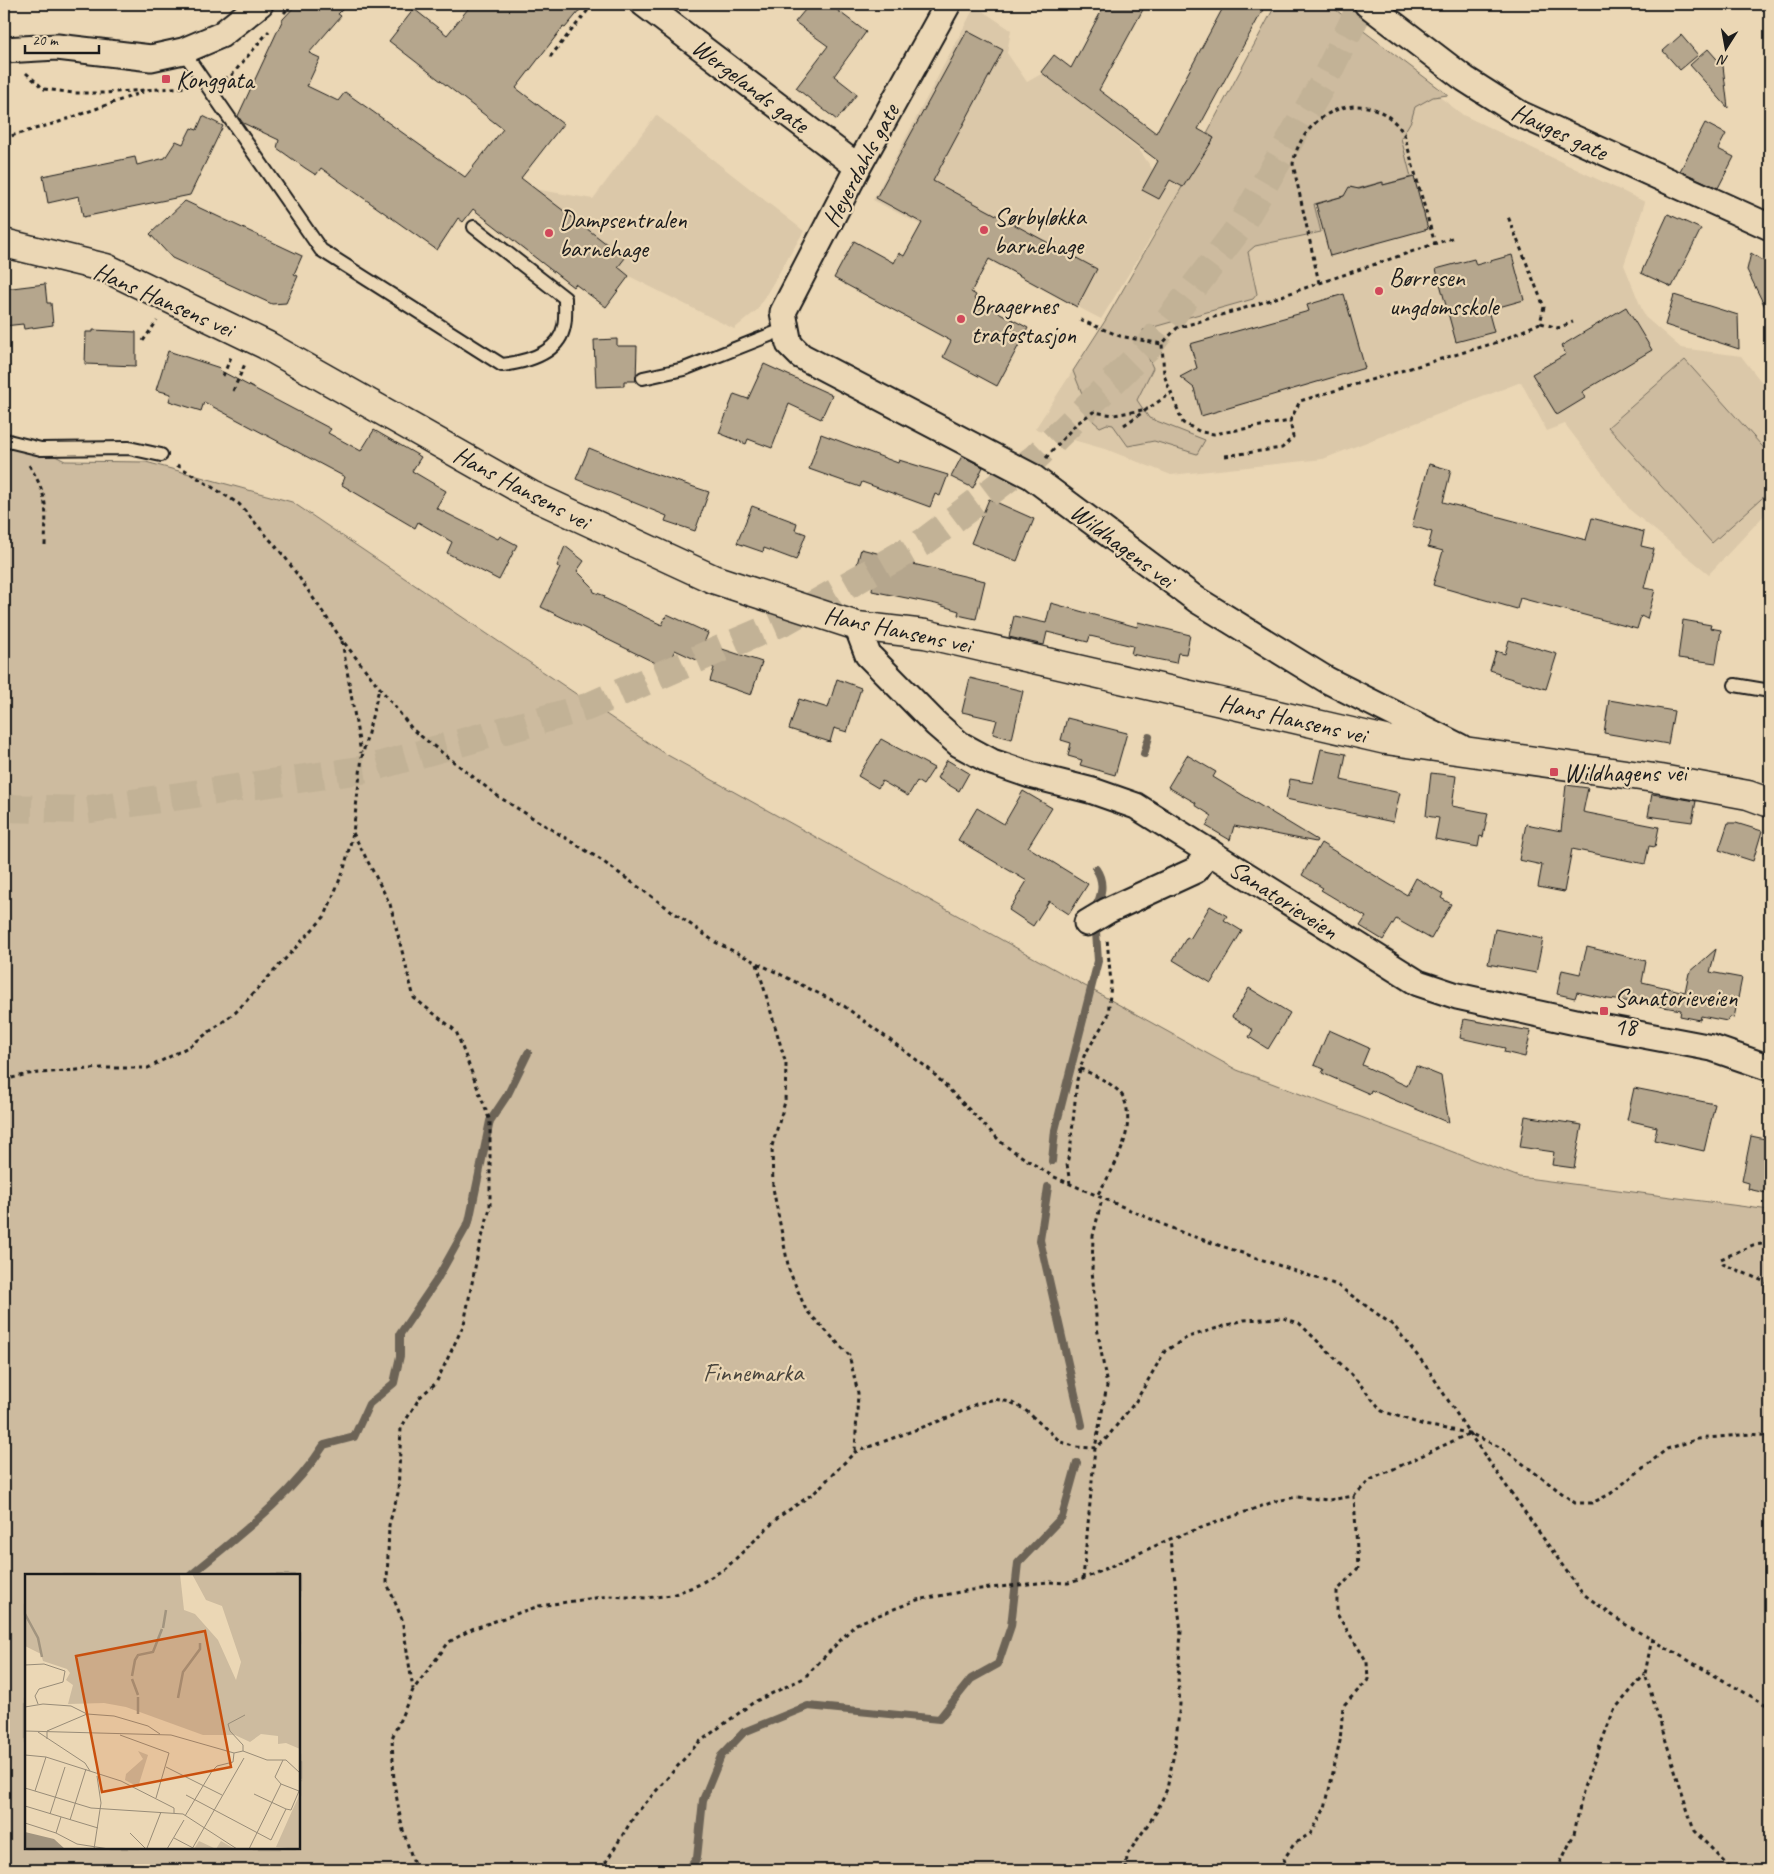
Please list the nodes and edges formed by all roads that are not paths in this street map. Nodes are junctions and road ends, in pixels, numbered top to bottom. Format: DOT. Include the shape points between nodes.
graph roads {
  1 [pos="260,4"];
  2 [pos="644,4"];
  3 [pos="948,4"];
  4 [pos="1368,4"];
  5 [pos="4,50"];
  6 [pos="183,52"];
  7 [pos="858,167"];
  8 [pos="474,226"];
  9 [pos="1770,227"];
  10 [pos="4,243"];
  11 [pos="785,329"];
  12 [pos="643,378"];
  13 [pos="4,440"];
  14 [pos="161,455"];
  15 [pos="857,626"];
  16 [pos="1735,685"];
  17 [pos="1770,691"];
  18 [pos="1472,754"];
  19 [pos="1770,803"];
  20 [pos="1209,851"];
  21 [pos="1092,920"];
  22 [pos="1770,1068"];
  1 -- 6 [label="street" via="221,35"];
  2 -- 7 [label="street, Wergelands gate"];
  3 -- 7 [label="street, Heyerdahls gate"];
  4 -- 9 [label="street, Hauges gate" via="1465,79 1520,114"];
  5 -- 6 [label="street" via="57,47 151,58"];
  6 -- 8 [label="lane" via="321,250 502,366 527,362 551,348 564,328 565,298"];
  7 -- 11 [label="street, Heyerdahls gate" via="783,312"];
  10 -- 15 [label="main road, Hans Hansens vei" via="106,268 266,346 581,520 713,579"];
  11 -- 12 [label="lane" via="684,369"];
  11 -- 18 [label="street, Wildhagens vei" via="789,344 801,356 1031,476 1197,600 1327,680"];
  13 -- 14 [label="lane" via="41,449 130,448"];
  15 -- 18 [label="main road, Hans Hansens vei" via="925,634 1386,740"];
  15 -- 20 [label="street, Sanatorieveien" via="868,655 959,744 1030,775 1094,791 1136,806"];
  16 -- 17 [label="lane"];
  18 -- 19 [label="main road, Hans Hansens vei" via="1661,779 1748,795"];
  20 -- 21 [label="street" via="1196,870"];
  20 -- 22 [label="street, Sanatorieveien" via="1418,982 1457,996 1712,1048"];
}
